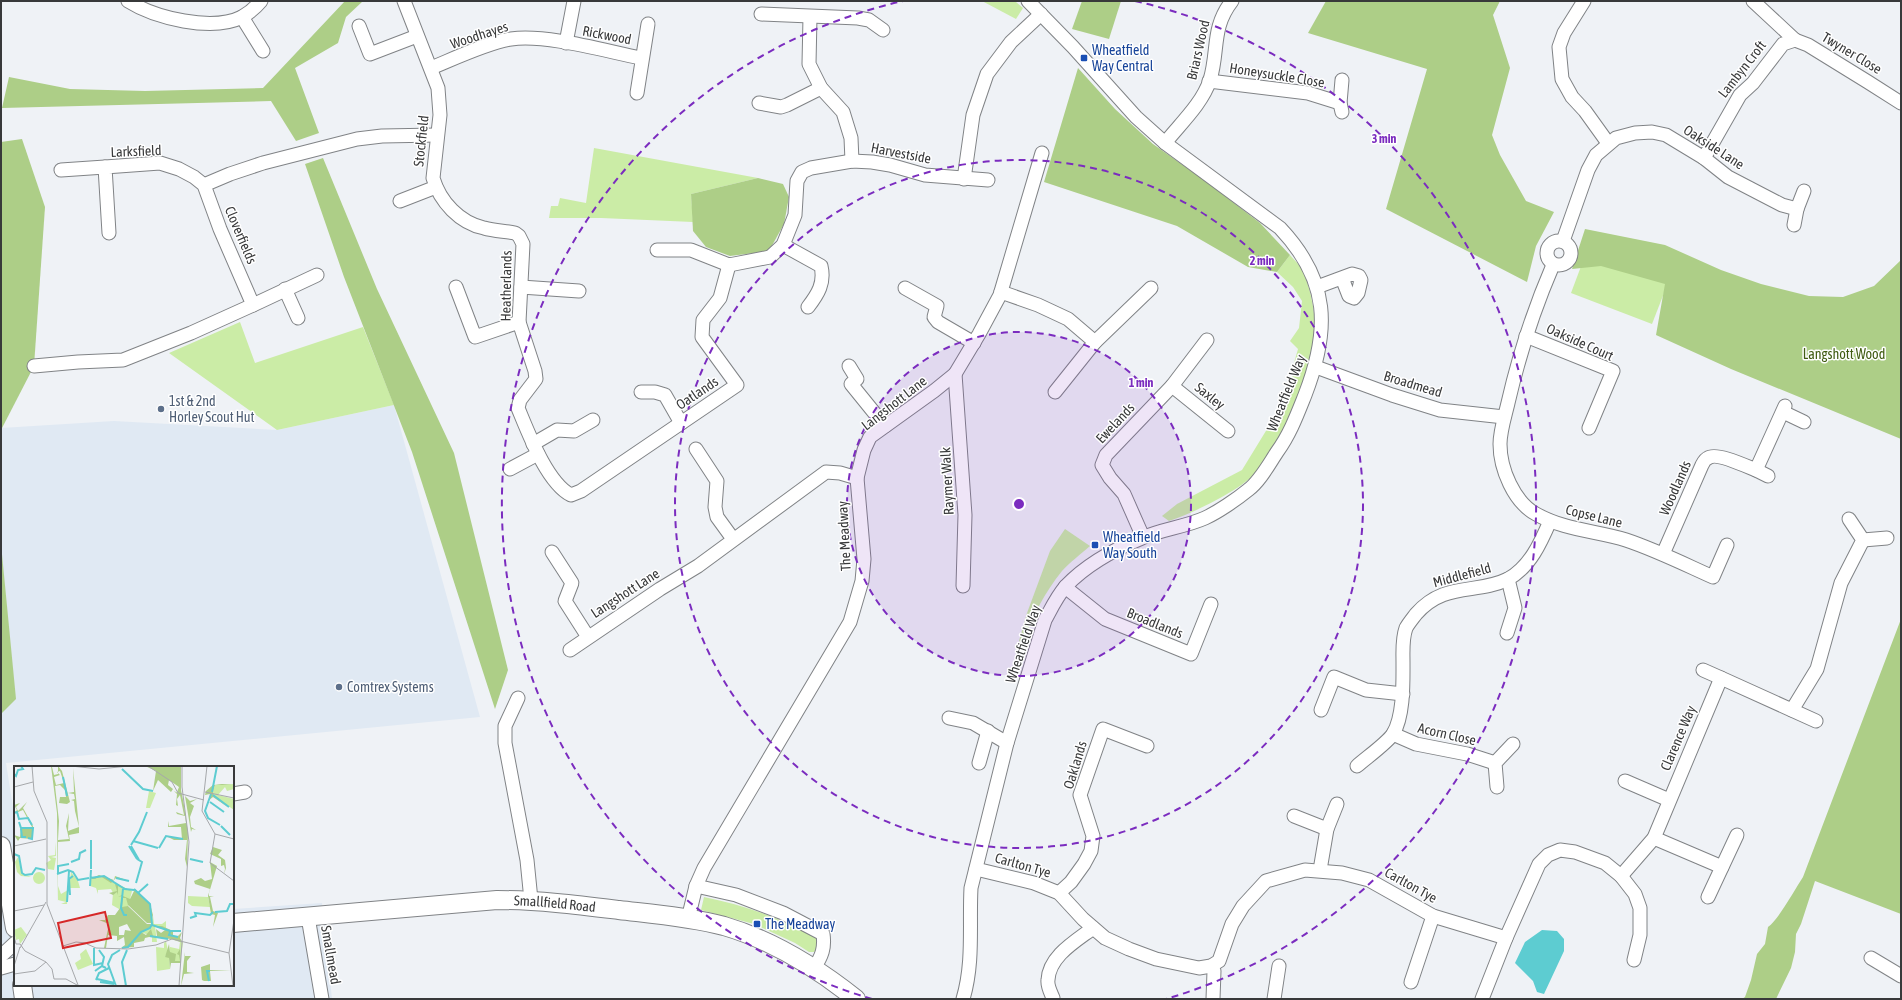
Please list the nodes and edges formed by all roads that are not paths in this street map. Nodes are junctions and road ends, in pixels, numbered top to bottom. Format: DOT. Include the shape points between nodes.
graph roads {
  1 [pos="128,1"];
  2 [pos="404,1"];
  3 [pos="574,1"];
  4 [pos="1028,1"];
  5 [pos="1232,1"];
  6 [pos="1584,1"];
  7 [pos="1752,1"];
  8 [pos="257,3"];
  9 [pos="761,14"];
  10 [pos="1041,14"];
  11 [pos="242,17"];
  12 [pos="810,17"];
  13 [pos="648,24"];
  14 [pos="359,26"];
  15 [pos="883,30"];
  16 [pos="417,36"];
  17 [pos="1789,42"];
  18 [pos="566,43"];
  19 [pos="263,50"];
  20 [pos="641,58"];
  21 [pos="431,68"];
  22 [pos="1342,80"];
  23 [pos="1209,81"];
  24 [pos="821,88"];
  25 [pos="636,93"];
  26 [pos="759,103"];
  27 [pos="1901,104"];
  28 [pos="437,135"];
  29 [pos="1165,143"];
  30 [pos="1608,143"];
  31 [pos="1042,153"];
  32 [pos="1704,158"];
  33 [pos="852,161"];
  34 [pos="105,166"];
  35 [pos="61,170"];
  36 [pos="964,179"];
  37 [pos="988,180"];
  38 [pos="204,185"];
  39 [pos="436,187"];
  40 [pos="1804,192"];
  41 [pos="400,201"];
  42 [pos="1797,209"];
  43 [pos="1794,225"];
  44 [pos="109,233"];
  45 [pos="519,236"];
  46 [pos="1563,241"];
  47 [pos="783,245"];
  48 [pos="657,250"];
  49 [pos="1553,264"];
  50 [pos="729,265"];
  51 [pos="317,275"];
  52 [pos="1342,278"];
  53 [pos="456,287"];
  54 [pos="521,287"];
  55 [pos="1317,287"];
  56 [pos="905,288"];
  57 [pos="1151,288"];
  58 [pos="285,289"];
  59 [pos="579,290"];
  60 [pos="1001,292"];
  61 [pos="253,305"];
  62 [pos="808,307"];
  63 [pos="298,318"];
  64 [pos="519,322"];
  65 [pos="1526,336"];
  66 [pos="1207,340"];
  67 [pos="1095,342"];
  68 [pos="974,343"];
  69 [pos="34,366"];
  70 [pos="848,366"];
  71 [pos="1316,367"];
  72 [pos="955,374"];
  73 [pos="1172,386"];
  74 [pos="641,392"];
  75 [pos="1055,392"];
  76 [pos="1504,417"];
  77 [pos="592,420"];
  78 [pos="1804,422"];
  79 [pos="681,423"];
  80 [pos="885,426"];
  81 [pos="1589,428"];
  82 [pos="1228,431"];
  83 [pos="536,449"];
  84 [pos="696,449"];
  85 [pos="510,469"];
  86 [pos="1756,470"];
  87 [pos="1768,476"];
  88 [pos="856,478"];
  89 [pos="581,491"];
  90 [pos="1849,519"];
  91 [pos="1550,521"];
  92 [pos="1143,537"];
  93 [pos="1887,538"];
  94 [pos="733,539"];
  95 [pos="1863,540"];
  96 [pos="1727,545"];
  97 [pos="552,552"];
  98 [pos="1663,554"];
  99 [pos="1508,579"];
  100 [pos="963,586"];
  101 [pos="1065,587"];
  102 [pos="1211,604"];
  103 [pos="1507,633"];
  104 [pos="588,637"];
  105 [pos="570,650"];
  106 [pos="1703,670"];
  107 [pos="1721,678"];
  108 [pos="1402,694"];
  109 [pos="518,698"];
  110 [pos="1321,710"];
  111 [pos="1792,710"];
  112 [pos="949,718"];
  113 [pos="1816,721"];
  114 [pos="988,731"];
  115 [pos="1393,734"];
  116 [pos="1007,742"];
  117 [pos="1513,744"];
  118 [pos="1147,746"];
  119 [pos="979,763"];
  120 [pos="1494,763"];
  121 [pos="1357,766"];
  122 [pos="1625,781"];
  123 [pos="1496,787"];
  124 [pos="1669,800"];
  125 [pos="1337,804"];
  126 [pos="1294,816"];
  127 [pos="1328,829"];
  128 [pos="1737,835"];
  129 [pos="1654,838"];
  130 [pos="1,846"];
  131 [pos="1722,866"];
  132 [pos="976,869"];
  133 [pos="1320,870"];
  134 [pos="1621,876"];
  135 [pos="696,886"];
  136 [pos="1059,892"];
  137 [pos="1708,897"];
  138 [pos="531,900"];
  139 [pos="1433,916"];
  140 [pos="308,917"];
  141 [pos="688,919"];
  142 [pos="14,922"];
  143 [pos="234,923"];
  144 [pos="1093,928"];
  145 [pos="1506,938"];
  146 [pos="14,945"];
  147 [pos="1,956"];
  148 [pos="1871,958"];
  149 [pos="1634,960"];
  150 [pos="14,964"];
  151 [pos="1211,966"];
  152 [pos="1279,966"];
  153 [pos="1,968"];
  154 [pos="814,968"];
  155 [pos="1897,978"];
  156 [pos="1411,982"];
  157 [pos="22,986"];
  158 [pos="1053,998"];
  159 [pos="24,999"];
  160 [pos="322,999"];
  161 [pos="856,999"];
  162 [pos="963,999"];
  163 [pos="1213,999"];
  164 [pos="1274,999"];
  165 [pos="1482,999"];
  1 -- 11 [label="street" via="142,9 202,24 218,24"];
  2 -- 16 [label="street, Stockfield"];
  3 -- 18 [label="street"];
  4 -- 10 [label="street, Wheatfield Way"];
  5 -- 23 [label="street, Briars Wood" via="1219,24"];
  6 -- 30 [label="street" via="1566,28 1559,47 1562,80"];
  7 -- 17 [label="street, Twyner Close"];
  8 -- 11 [label="street"];
  9 -- 12 [label="street"];
  10 -- 29 [label="street, Wheatfield Way" via="1136,117"];
  10 -- 36 [label="street" via="1011,42 987,74 973,115"];
  11 -- 19 [label="street"];
  12 -- 15 [label="street" via="858,18 869,20"];
  12 -- 24 [label="street" via="809,64"];
  13 -- 20 [label="street, Rickwood"];
  14 -- 16 [label="street" via="370,54"];
  16 -- 21 [label="street, Stockfield"];
  17 -- 27 [label="street, Twyner Close" via="1808,45"];
  17 -- 32 [label="street, Lambyn Croft" via="1740,95"];
  18 -- 20 [label="street, Rickwood"];
  18 -- 21 [label="street, Woodhayes" via="511,39"];
  20 -- 25 [label="street, Rickwood"];
  21 -- 28 [label="street, Stockfield" via="440,101"];
  22 -- 23 [label="street, Honeysuckle Close" via="1341,107 1308,93"];
  23 -- 29 [label="street, Briars Wood" via="1204,94"];
  24 -- 26 [label="street" via="781,107"];
  24 -- 33 [label="street" via="843,112 851,138"];
  28 -- 38 [label="street" via="357,139 263,163"];
  28 -- 39 [label="street, Stockfield" via="433,178"];
  29 -- 55 [label="street, Wheatfield Way" via="1280,228 1304,258"];
  30 -- 32 [label="street, Oakside Lane" via="1616,138 1636,133 1652,132 1666,135"];
  30 -- 46 [label="street, Oakside Lane" via="1596,155 1588,170"];
  31 -- 60 [label="street, Langshott Lane"];
  32 -- 42 [label="street, Oakside Lane" via="1728,177 1782,205"];
  33 -- 36 [label="street, Harvestside" via="890,165 925,175"];
  33 -- 47 [label="street, Harvestside" via="802,172 797,181 795,215"];
  34 -- 35 [label="street"];
  34 -- 38 [label="street, Larksfield" via="160,163 179,169"];
  34 -- 44 [label="street, Larksfield"];
  36 -- 37 [label="street, Harvestside"];
  38 -- 61 [label="street, Cloverfields"];
  39 -- 41 [label="street"];
  39 -- 45 [label="street, Stockfield" via="447,206 464,221"];
  40 -- 42 [label="street"];
  42 -- 43 [label="street"];
  45 -- 54 [label="street, Heatherlands" via="523,244"];
  46 -- 49 [label="street" via="1556,241 1547,249 1546,255"];
  46 -- 49 [label="street" via="1571,251 1570,258 1560,266"];
  47 -- 50 [label="street, Harvestside" via="770,257"];
  47 -- 62 [label="street" via="821,266 822,286"];
  48 -- 50 [label="street" via="691,250"];
  49 -- 65 [label="street"];
  50 -- 79 [label="street, Oatlands" via="720,298 703,320 702,337 737,385"];
  51 -- 58 [label="street"];
  52 -- 55 [label="street"];
  53 -- 64 [label="street" via="475,338"];
  54 -- 59 [label="street"];
  54 -- 64 [label="street, Heatherlands"];
  55 -- 71 [label="street, Wheatfield Way" via="1321,306 1321,345"];
  56 -- 68 [label="street" via="937,306 934,317 938,322"];
  57 -- 67 [label="street"];
  58 -- 61 [label="street"];
  58 -- 63 [label="street"];
  60 -- 67 [label="street" via="1068,319"];
  60 -- 68 [label="street, Langshott Lane"];
  61 -- 69 [label="street" via="123,360"];
  64 -- 83 [label="street, Heatherlands" via="536,379 520,400 518,408"];
  65 -- 76 [label="street"];
  65 -- 81 [label="street, Oakside Court" via="1613,372"];
  66 -- 73 [label="street, Ewelands"];
  67 -- 75 [label="street"];
  68 -- 72 [label="street, Langshott Lane"];
  70 -- 80 [label="street" via="857,379 851,384"];
  71 -- 76 [label="street, Broadmead" via="1440,410"];
  71 -- 92 [label="street, Wheatfield Way" via="1288,436 1250,490 1206,518"];
  72 -- 80 [label="street, Langshott Lane"];
  72 -- 100 [label="street, Raymer Walk" via="965,515"];
  73 -- 82 [label="street, Saxley"];
  73 -- 92 [label="street, Ewelands" via="1106,455 1102,465 1124,494"];
  74 -- 79 [label="street" via="665,395"];
  76 -- 91 [label="street, Copse Lane" via="1500,443 1501,460 1514,494 1526,507"];
  77 -- 83 [label="street" via="574,432 557,430"];
  78 -- 86 [label="street" via="1784,409"];
  79 -- 89 [label="street, Oatlands"];
  80 -- 88 [label="street, Langshott Lane" via="870,437"];
  83 -- 85 [label="street"];
  83 -- 89 [label="street, Heatherlands" via="558,486 571,495"];
  84 -- 94 [label="street" via="717,481 717,517"];
  86 -- 87 [label="street"];
  86 -- 98 [label="street, Woodlands" via="1723,458 1707,458"];
  88 -- 94 [label="street, Langshott Lane" via="826,472"];
  88 -- 135 [label="street, The Meadway" via="864,559 862,581 850,622 704,868"];
  90 -- 95 [label="street"];
  91 -- 98 [label="street, Copse Lane" via="1626,541"];
  91 -- 99 [label="street, Middlefield" via="1531,558"];
  92 -- 101 [label="street, Wheatfield Way" via="1101,558"];
  93 -- 95 [label="street"];
  94 -- 104 [label="street, Langshott Lane" via="698,566"];
  95 -- 111 [label="street" via="1841,582 1817,669"];
  96 -- 98 [label="street, Copse Lane" via="1713,577"];
  97 -- 104 [label="street" via="572,584 565,600"];
  99 -- 103 [label="street" via="1516,608"];
  99 -- 108 [label="street, Middlefield" via="1439,595 1426,604 1406,628"];
  101 -- 102 [label="street, Broadlands" via="1105,619 1191,654"];
  101 -- 116 [label="street, Wheatfield Way" via="1045,620"];
  104 -- 105 [label="street, Langshott Lane"];
  106 -- 107 [label="street"];
  107 -- 111 [label="street"];
  107 -- 124 [label="street, Clarence Way"];
  108 -- 110 [label="street" via="1366,690 1334,677"];
  108 -- 115 [label="street, Middlefield"];
  109 -- 138 [label="street" via="505,726 505,744 528,860"];
  111 -- 113 [label="street"];
  112 -- 114 [label="street" via="973,723"];
  114 -- 116 [label="street"];
  114 -- 119 [label="street"];
  115 -- 120 [label="street, Acorn Close" via="1416,744 1467,754"];
  115 -- 121 [label="street"];
  116 -- 132 [label="street, Wheatfield Way"];
  117 -- 120 [label="street"];
  118 -- 136 [label="street, Oaklands" via="1103,729 1080,795 1093,836 1092,851 1070,882"];
  120 -- 123 [label="street"];
  122 -- 124 [label="street"];
  124 -- 129 [label="street, Clarence Way"];
  125 -- 127 [label="street"];
  126 -- 127 [label="street"];
  127 -- 133 [label="street"];
  128 -- 131 [label="street"];
  129 -- 131 [label="street"];
  129 -- 134 [label="street, Clarence Way"];
  130 -- 142 [label="street"];
  131 -- 137 [label="street"];
  132 -- 136 [label="street, Carlton Tye"];
  132 -- 162 [label="street, Wheatfield Way" via="971,888 971,966"];
  133 -- 139 [label="street, Carlton Tye" via="1369,880"];
  133 -- 151 [label="street, Carlton Tye" via="1305,870 1266,881 1243,906 1232,924 1219,961"];
  134 -- 145 [label="street" via="1605,863 1575,852 1560,850 1548,855 1540,864"];
  134 -- 149 [label="street" via="1636,894 1640,908 1640,935"];
  135 -- 141 [label="street, The Meadway"];
  135 -- 154 [label="street" via="736,895 783,913 823,934 822,954"];
  136 -- 144 [label="street, Carlton Tye"];
  138 -- 140 [label="street, Smallfield Road" via="497,900"];
  138 -- 141 [label="street, Smallfield Road"];
  139 -- 145 [label="street, Carlton Tye"];
  139 -- 156 [label="street"];
  140 -- 143 [label="street, Smallfield Road"];
  140 -- 160 [label="street, Smallmead"];
  141 -- 154 [label="street, Smallfield Road" via="738,931 775,946"];
  144 -- 151 [label="street, Carlton Tye" via="1105,938 1156,959 1199,968"];
  144 -- 158 [label="street" via="1051,966 1048,981"];
  145 -- 165 [label="street"];
  146 -- 147 [label="street"];
  148 -- 155 [label="street"];
  150 -- 153 [label="street"];
  151 -- 163 [label="street" via="1214,971"];
  152 -- 164 [label="street"];
  154 -- 161 [label="street, Smallfield Road"];
  157 -- 159 [label="street"];
}
